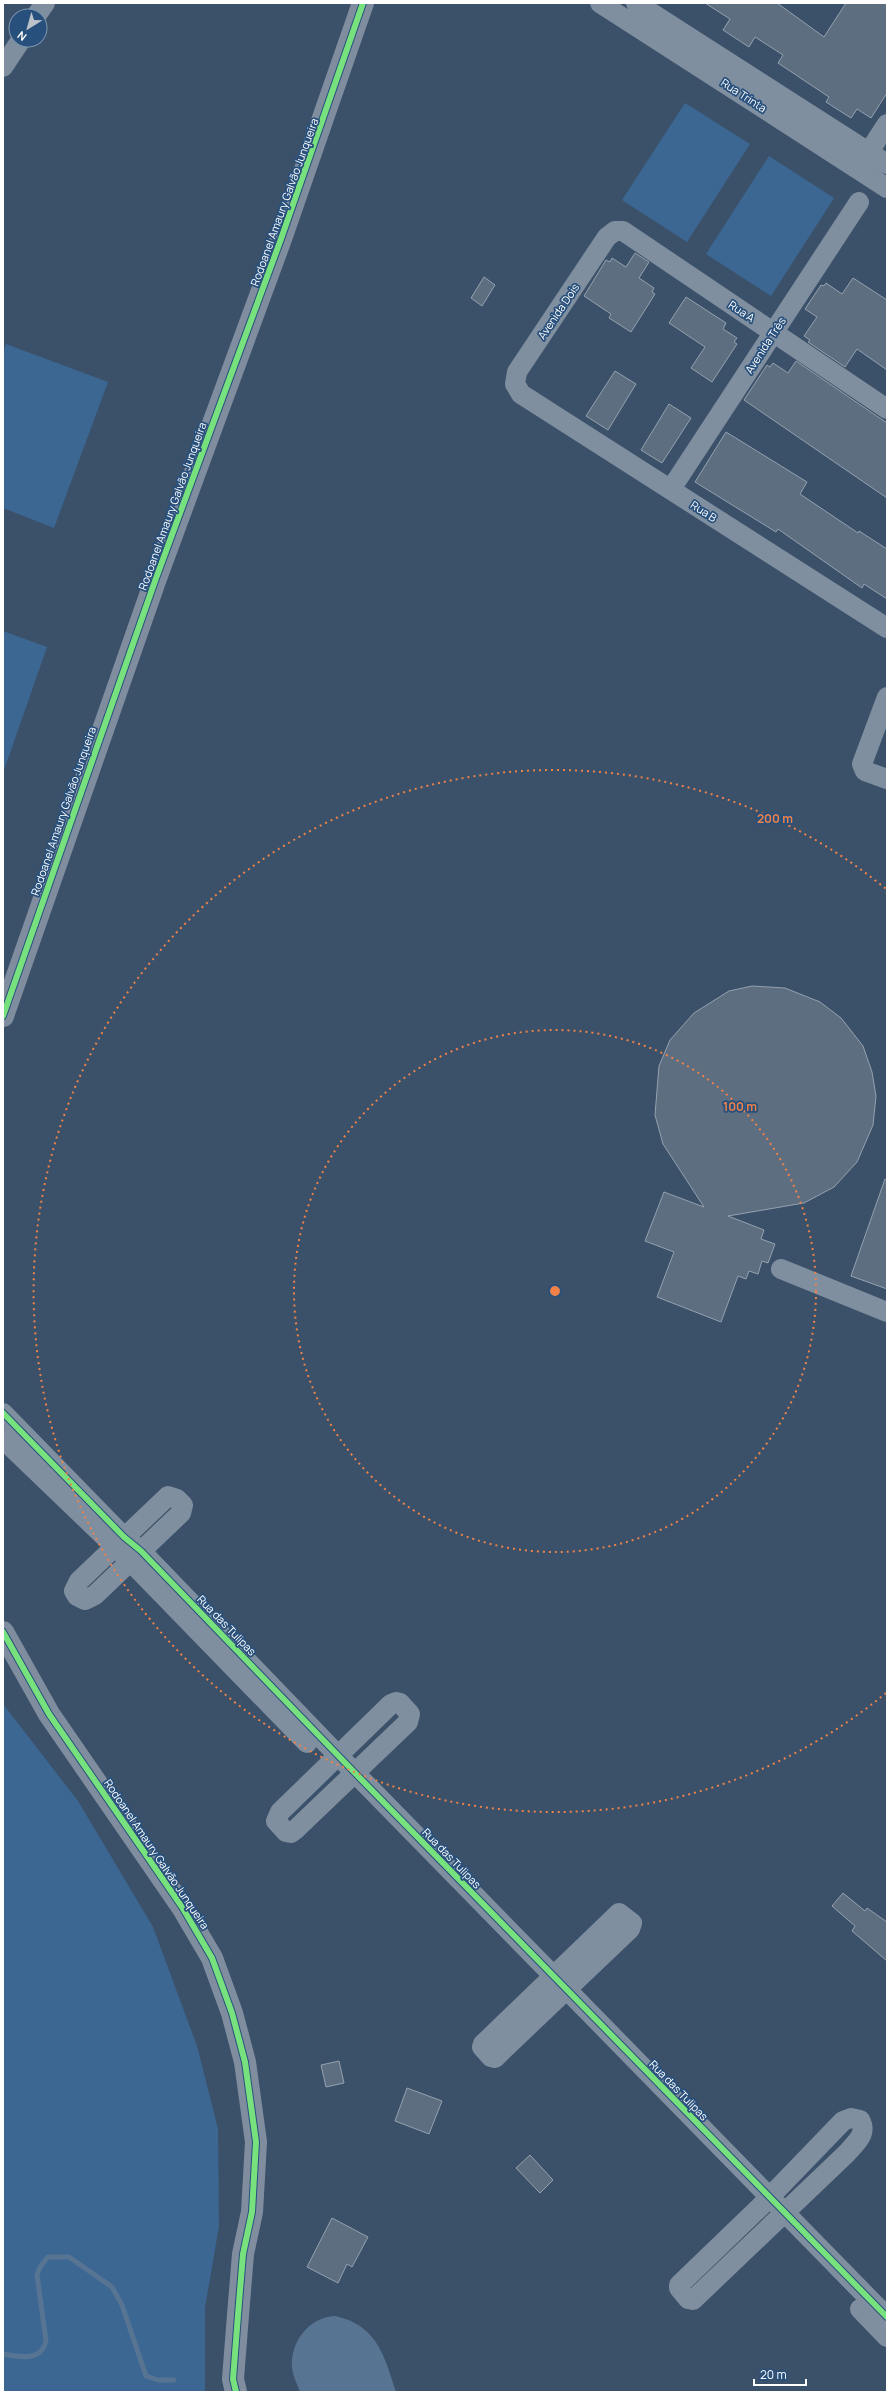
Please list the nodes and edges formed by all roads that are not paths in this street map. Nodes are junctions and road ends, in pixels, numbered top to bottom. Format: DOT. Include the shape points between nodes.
graph roads {
  1 [pos="363,3"];
  2 [pos="602,4"];
  3 [pos="631,8"];
  4 [pos="16,48"];
  5 [pos="3,67"];
  6 [pos="887,124"];
  7 [pos="878,168"];
  8 [pos="859,202"];
  9 [pos="615,232"];
  10 [pos="773,332"];
  11 [pos="521,394"];
  12 [pos="887,409"];
  13 [pos="671,489"];
  14 [pos="887,628"];
  15 [pos="887,697"];
  16 [pos="887,779"];
  17 [pos="3,1016"];
  18 [pos="781,1269"];
  19 [pos="887,1312"];
  20 [pos="3,1413"];
  21 [pos="3,1439"];
  22 [pos="120,1542"];
  23 [pos="136,1556"];
  24 [pos="3,1632"];
  25 [pos="334,1761"];
  26 [pos="351,1778"];
  27 [pos="555,1987"];
  28 [pos="490,2045"];
  29 [pos="765,2202"];
  30 [pos="780,2217"];
  31 [pos="887,2317"];
  32 [pos="887,2337"];
  33 [pos="236,2392"];
  1 -- 17 [label="main road, Rodoanel Amaury Galvão Junqueira" via="284,232 155,581"];
  2 -- 3 [label="street, Rua Trinta"];
  3 -- 7 [label="street, Rua Trinta"];
  4 -- 5 [label="street"];
  6 -- 7 [label="street"];
  8 -- 10 [label="street, Avenida Três"];
  9 -- 10 [label="street, Rua A" via="623,231"];
  9 -- 11 [label="street, Avenida Dois" via="607,237 517,372 515,384"];
  10 -- 12 [label="street, Rua A"];
  10 -- 13 [label="street, Avenida Três"];
  11 -- 13 [label="street, Rua B"];
  13 -- 14 [label="street, Rua B"];
  15 -- 16 [label="street" via="862,764 865,771"];
  18 -- 19 [label="street"];
  20 -- 22 [label="street"];
  21 -- 22 [label="street"];
  22 -- 23 [label="street"];
  22 -- 23 [label="street" via="75,1587 77,1596 88,1600"];
  22 -- 23 [label="street" via="164,1498 168,1496 177,1499 183,1505 182,1512"];
  23 -- 25 [label="street"];
  24 -- 33 [label="main road, Rodoanel Amaury Galvão Junqueira" via="49,1714 182,1907 212,1958 232,2013 245,2062 256,2142 252,2212 243,2254 238,2308 233,2379"];
  25 -- 26 [label="street"];
  25 -- 26 [label="street" via="277,1817 276,1821 281,1828 291,1833"];
  25 -- 26 [label="street" via="391,1704 400,1703 407,1715"];
  26 -- 27 [label="street"];
  27 -- 28 [label="street"];
  27 -- 29 [label="street"];
  29 -- 30 [label="street"];
  29 -- 30 [label="street" via="679,2285 679,2288 689,2298"];
  29 -- 30 [label="street" via="843,2121 850,2118 860,2120 864,2126 863,2133 847,2153"];
  30 -- 31 [label="street"];
  30 -- 32 [label="street"];
}
